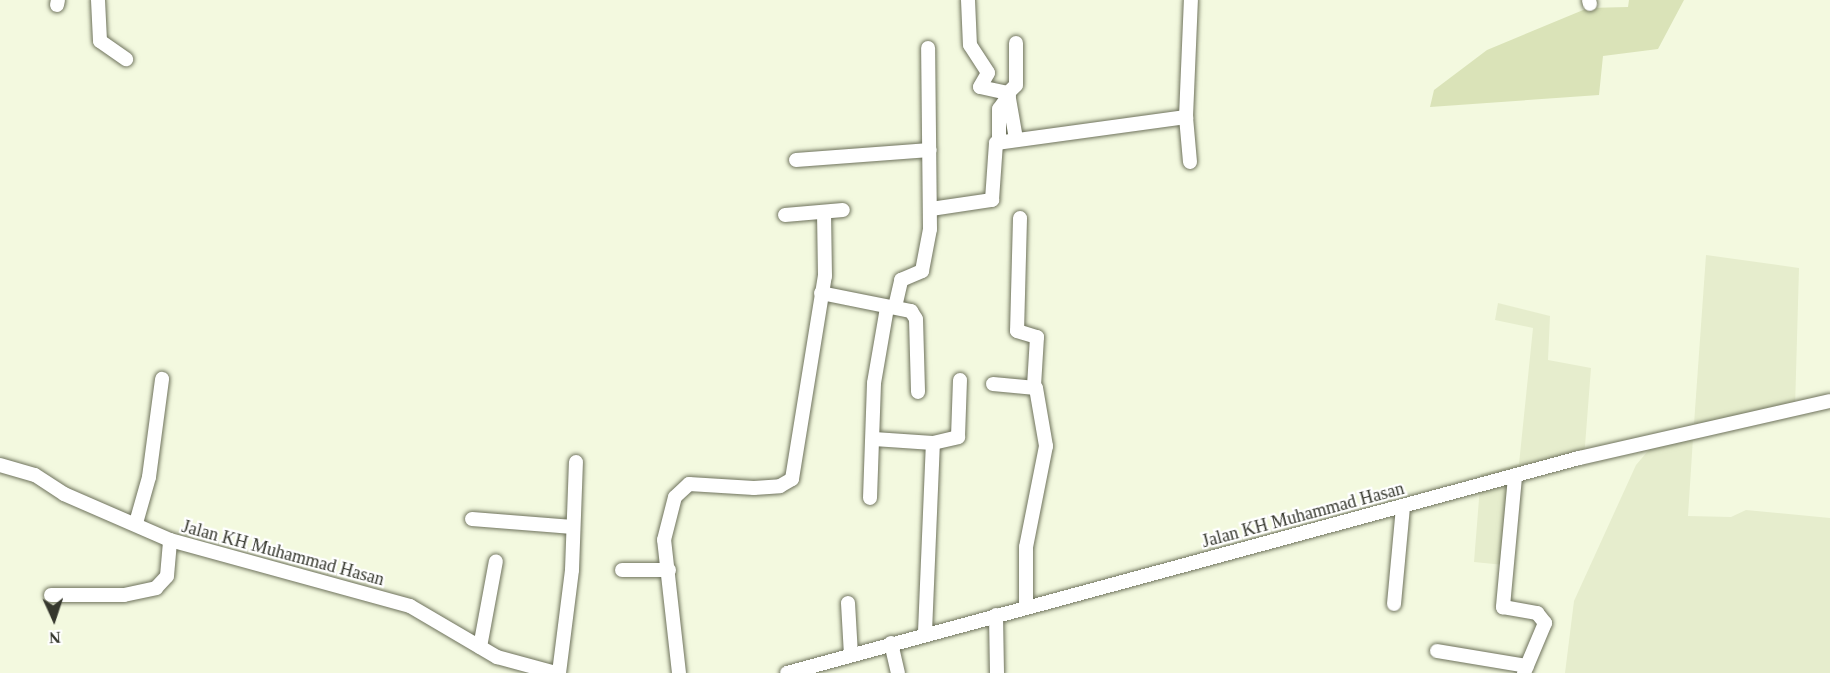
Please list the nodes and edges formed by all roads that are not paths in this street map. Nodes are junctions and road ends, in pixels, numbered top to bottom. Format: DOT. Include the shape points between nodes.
graph roads {
  1 [pos="98,0"];
  2 [pos="968,0"];
  3 [pos="1191,0"];
  4 [pos="1016,43"];
  5 [pos="928,48"];
  6 [pos="126,59"];
  7 [pos="1009,94"];
  8 [pos="1186,117"];
  9 [pos="1016,139"];
  10 [pos="999,143"];
  11 [pos="930,150"];
  12 [pos="796,160"];
  13 [pos="1190,162"];
  14 [pos="931,209"];
  15 [pos="843,210"];
  16 [pos="824,212"];
  17 [pos="785,215"];
  18 [pos="1020,219"];
  19 [pos="821,293"];
  20 [pos="891,307"];
  21 [pos="162,379"];
  22 [pos="960,380"];
  23 [pos="993,384"];
  24 [pos="1034,386"];
  25 [pos="918,392"];
  26 [pos="1830,401"];
  27 [pos="874,439"];
  28 [pos="933,443"];
  29 [pos="576,462"];
  30 [pos="0,465"];
  31 [pos="1515,477"];
  32 [pos="870,498"];
  33 [pos="1403,507"];
  34 [pos="472,519"];
  35 [pos="136,523"];
  36 [pos="573,527"];
  37 [pos="170,540"];
  38 [pos="496,561"];
  39 [pos="622,570"];
  40 [pos="669,570"];
  41 [pos="51,595"];
  42 [pos="848,603"];
  43 [pos="1394,604"];
  44 [pos="1026,606"];
  45 [pos="996,615"];
  46 [pos="925,632"];
  47 [pos="891,643"];
  48 [pos="480,647"];
  49 [pos="1437,651"];
  50 [pos="850,655"];
  51 [pos="1525,670"];
  52 [pos="558,673"];
  53 [pos="679,673"];
  54 [pos="787,673"];
  55 [pos="898,673"];
  56 [pos="997,673"];
  1 -- 6 [label="street" via="100,41"];
  2 -- 7 [label="street" via="970,45 987,71 980,87"];
  3 -- 8 [label="street"];
  4 -- 7 [label="street" via="1016,85"];
  5 -- 11 [label="street"];
  7 -- 9 [label="street"];
  7 -- 10 [label="street" via="999,109"];
  8 -- 9 [label="street"];
  8 -- 13 [label="street"];
  9 -- 10 [label="street"];
  10 -- 14 [label="street" via="992,147 992,200"];
  11 -- 12 [label="street"];
  11 -- 14 [label="street"];
  14 -- 20 [label="street" via="922,271 901,280"];
  15 -- 16 [label="street"];
  16 -- 17 [label="street"];
  16 -- 19 [label="street"];
  18 -- 24 [label="street" via="1017,331 1037,337"];
  19 -- 20 [label="street"];
  19 -- 40 [label="street" via="792,479 780,486 681,487 664,540"];
  20 -- 25 [label="street" via="911,311 916,319"];
  20 -- 27 [label="street" via="874,383"];
  21 -- 35 [label="street" via="149,477"];
  22 -- 28 [label="street" via="958,437"];
  23 -- 24 [label="street"];
  24 -- 44 [label="street" via="1047,452 1028,537"];
  26 -- 31 [label="street, Jalan KH Muhammad Hasan"];
  27 -- 28 [label="street"];
  27 -- 32 [label="street"];
  28 -- 46 [label="street"];
  29 -- 36 [label="street"];
  30 -- 35 [label="street, Jalan KH Muhammad Hasan" via="36,475 73,498"];
  31 -- 33 [label="street, Jalan KH Muhammad Hasan"];
  31 -- 51 [label="street" via="1503,607 1537,613 1545,623"];
  33 -- 43 [label="street"];
  33 -- 44 [label="street, Jalan KH Muhammad Hasan"];
  34 -- 36 [label="street"];
  35 -- 37 [label="street, Jalan KH Muhammad Hasan"];
  36 -- 52 [label="street"];
  37 -- 41 [label="street" via="167,576 156,588 124,595"];
  37 -- 48 [label="street, Jalan KH Muhammad Hasan" via="410,606"];
  38 -- 48 [label="street"];
  39 -- 40 [label="street"];
  40 -- 53 [label="street"];
  42 -- 50 [label="street"];
  44 -- 45 [label="street, Jalan KH Muhammad Hasan"];
  45 -- 46 [label="street, Jalan KH Muhammad Hasan"];
  45 -- 56 [label="street"];
  46 -- 47 [label="street, Jalan KH Muhammad Hasan"];
  47 -- 50 [label="street, Jalan KH Muhammad Hasan"];
  47 -- 55 [label="street"];
  48 -- 52 [label="street, Jalan KH Muhammad Hasan" via="509,662"];
  49 -- 51 [label="street"];
  50 -- 54 [label="street, Jalan KH Muhammad Hasan"];
}
